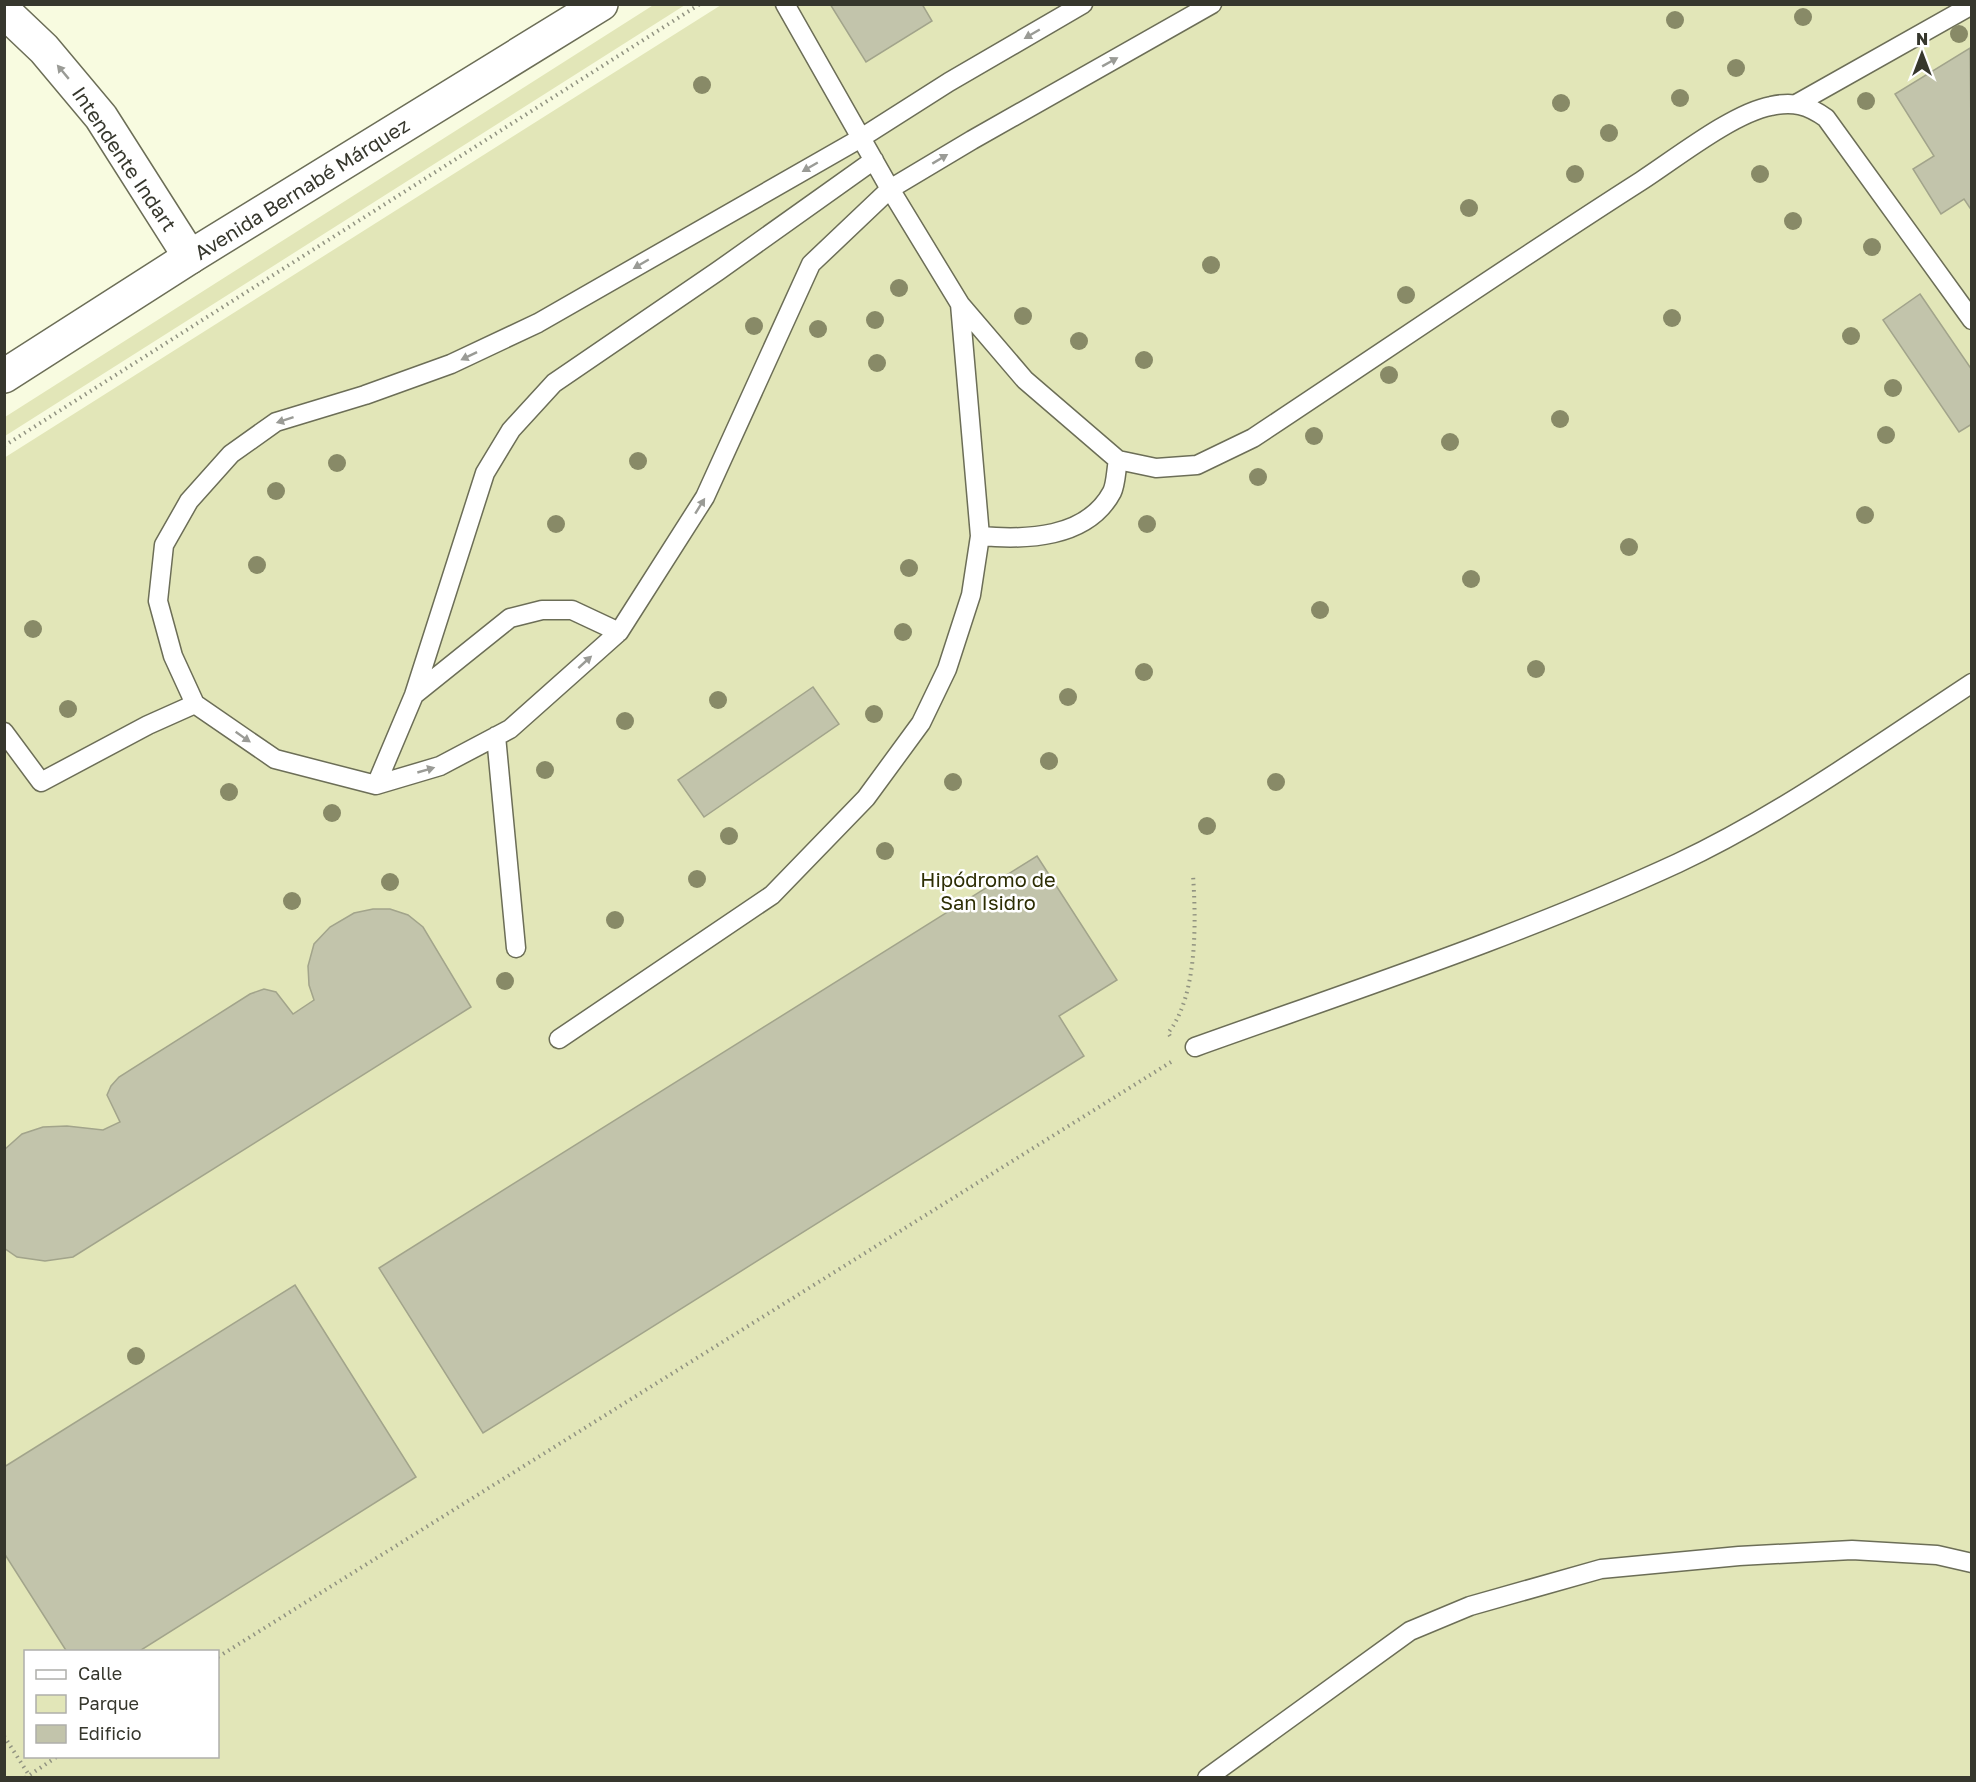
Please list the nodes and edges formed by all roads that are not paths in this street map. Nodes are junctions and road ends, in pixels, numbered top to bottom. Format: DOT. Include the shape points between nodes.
graph roads {
  1 [pos="601,4"];
  2 [pos="785,4"];
  3 [pos="1083,4"];
  4 [pos="1212,4"];
  5 [pos="1971,5"];
  6 [pos="4,11"];
  7 [pos="1798,103"];
  8 [pos="861,138"];
  9 [pos="874,160"];
  10 [pos="890,189"];
  11 [pos="190,257"];
  12 [pos="960,304"];
  13 [pos="1971,320"];
  14 [pos="4,376"];
  15 [pos="1118,460"];
  16 [pos="980,536"];
  17 [pos="620,632"];
  18 [pos="1971,683"];
  19 [pos="414,695"];
  20 [pos="195,704"];
  21 [pos="496,736"];
  22 [pos="8,742"];
  23 [pos="375,785"];
  24 [pos="516,948"];
  25 [pos="559,1039"];
  26 [pos="1188,1052"];
  27 [pos="1971,1563"];
  28 [pos="1207,1778"];
  1 -- 11 [label="main road, Avenida Bernabé Márquez"];
  2 -- 8 [label="lane"];
  3 -- 8 [label="lane, one-way"];
  10 -- 4 [label="lane, one-way"];
  5 -- 7 [label="lane"];
  11 -- 6 [label="main road, Intendente Indart, one-way" via="101,117 44,49"];
  7 -- 13 [label="lane" via="1826,118"];
  7 -- 15 [label="lane" via="1769,106 1739,118 1253,438 1197,465 1156,468"];
  8 -- 9 [label="lane"];
  8 -- 20 [label="lane, one-way" via="538,322 451,364 276,422 231,454 189,501 164,545 158,602 173,656"];
  9 -- 10 [label="lane"];
  9 -- 19 [label="lane" via="554,383 511,430 485,472"];
  10 -- 12 [label="lane"];
  17 -- 10 [label="lane, one-way" via="705,497 811,264"];
  11 -- 14 [label="main road, Avenida Bernabé Márquez"];
  12 -- 15 [label="lane" via="1025,380"];
  12 -- 16 [label="lane"];
  15 -- 16 [label="lane" via="1113,491 1097,513 1046,536"];
  16 -- 25 [label="lane" via="971,595 947,669 921,723 866,798 772,895"];
  17 -- 19 [label="lane" via="572,610 542,610 510,618"];
  21 -- 17 [label="lane, one-way" via="510,729"];
  18 -- 26 [label="lane" via="1780,809 1679,862 1542,921"];
  19 -- 23 [label="lane"];
  20 -- 22 [label="lane" via="41,782"];
  20 -- 23 [label="lane, one-way" via="275,759"];
  23 -- 21 [label="lane, one-way" via="440,766"];
  21 -- 24 [label="lane"];
  27 -- 28 [label="lane" via="1937,1555 1852,1550 1601,1569 1470,1606 1410,1631"];
}
